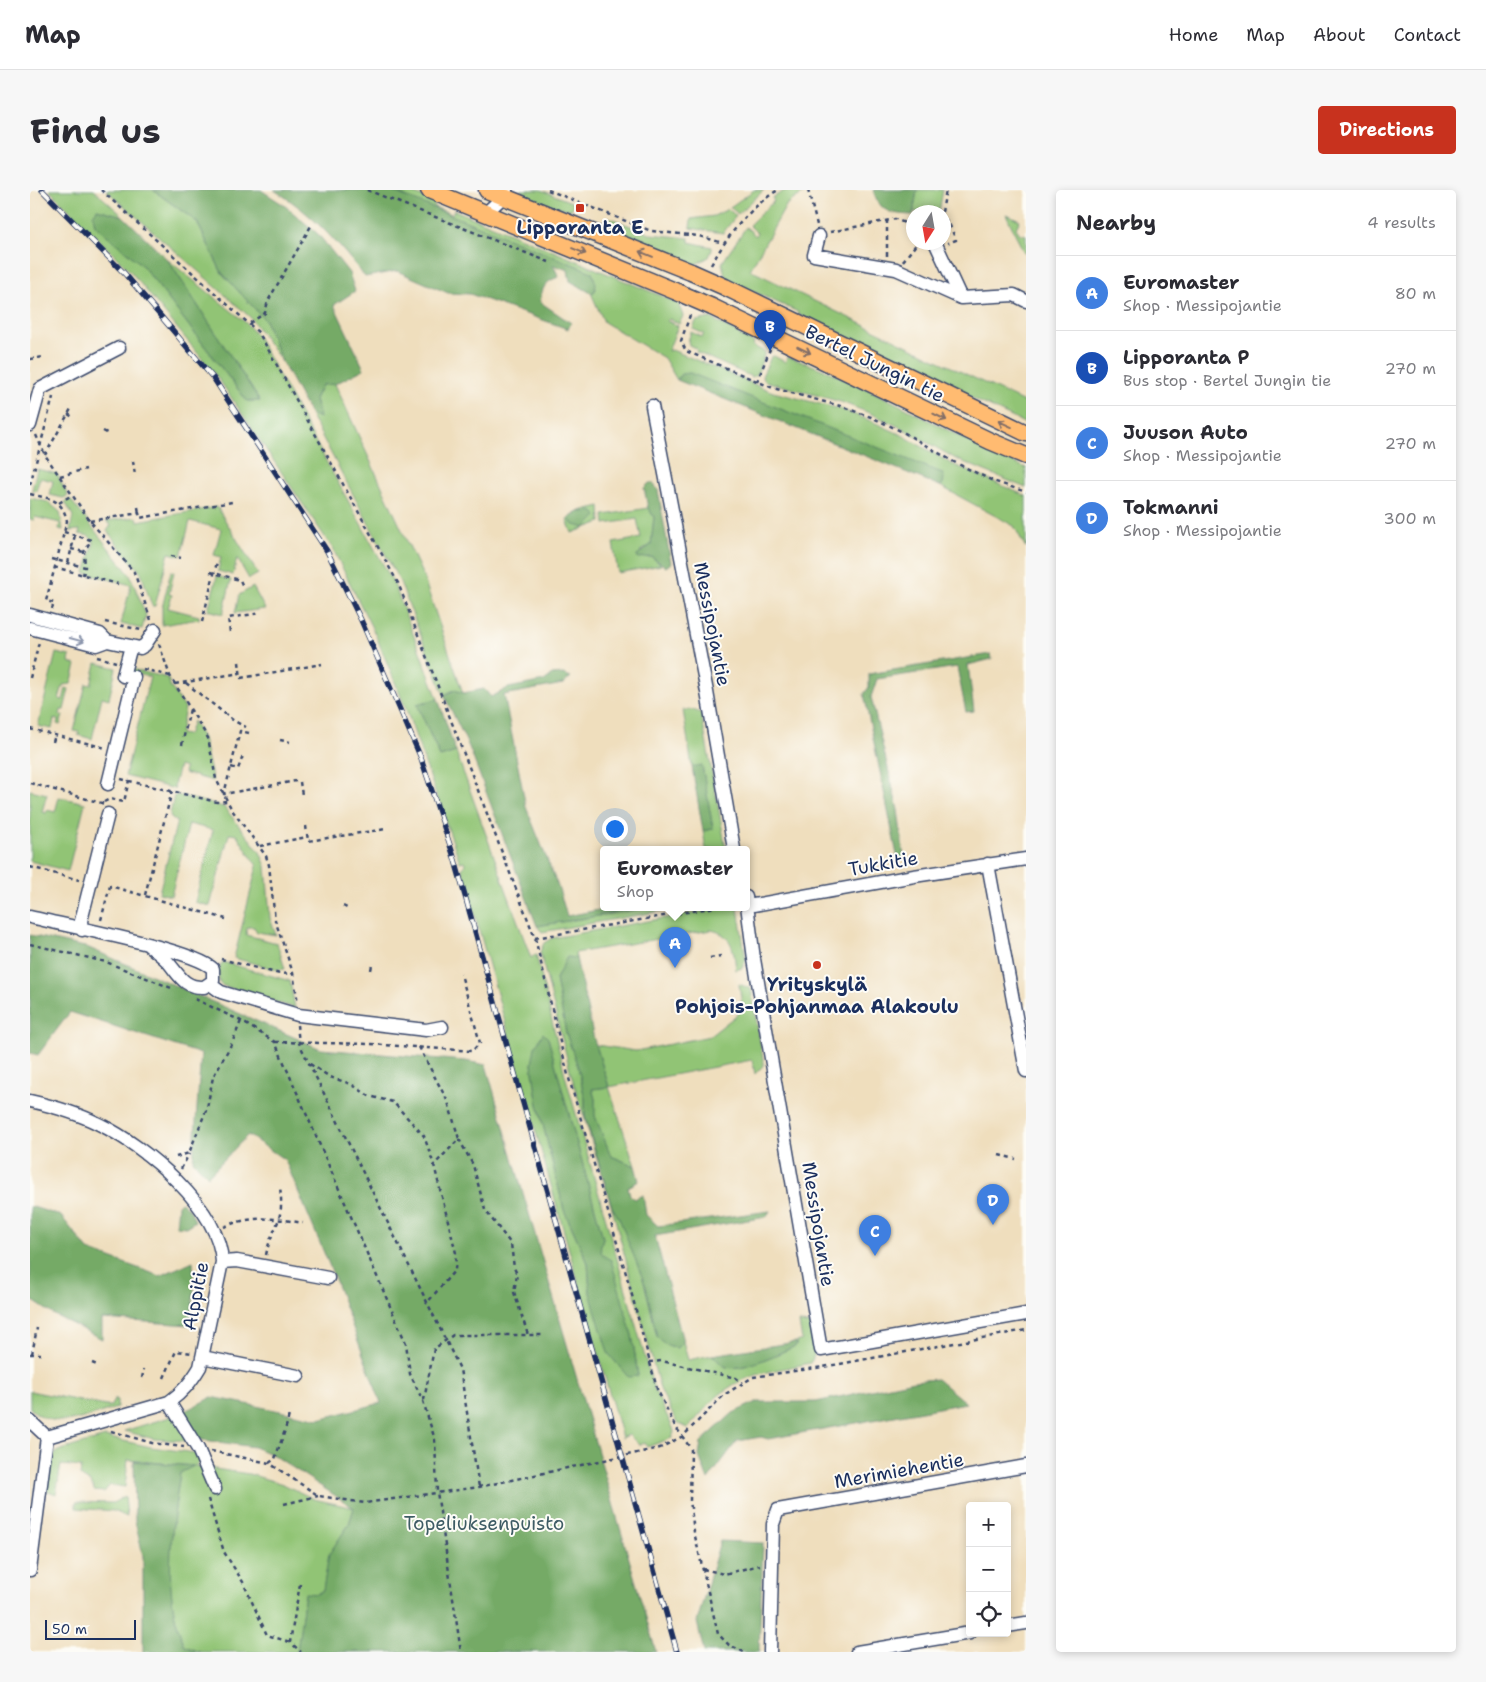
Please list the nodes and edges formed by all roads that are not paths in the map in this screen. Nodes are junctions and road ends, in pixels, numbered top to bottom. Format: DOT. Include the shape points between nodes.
graph roads {
  1 [pos="429,190"];
  2 [pos="487,190"];
  3 [pos="505,193"];
  4 [pos="486,213"];
  5 [pos="819,236"];
  6 [pos="939,250"];
  7 [pos="961,298"];
  8 [pos="1026,301"];
  9 [pos="119,348"];
  10 [pos="652,406"];
  11 [pos="30,425"];
  12 [pos="1026,433"];
  13 [pos="990,442"];
  14 [pos="1026,456"];
  15 [pos="1026,462"];
  16 [pos="30,615"];
  17 [pos="30,628"];
  18 [pos="155,630"];
  19 [pos="107,641"];
  20 [pos="130,646"];
  21 [pos="108,780"];
  22 [pos="108,814"];
  23 [pos="734,846"];
  24 [pos="1026,859"];
  25 [pos="988,864"];
  26 [pos="750,901"];
  27 [pos="748,911"];
  28 [pos="30,917"];
  29 [pos="82,930"];
  30 [pos="148,945"];
  31 [pos="210,984"];
  32 [pos="442,1027"];
  33 [pos="1026,1071"];
  34 [pos="30,1101"];
  35 [pos="222,1262"];
  36 [pos="328,1278"];
  37 [pos="1026,1314"];
  38 [pos="202,1357"];
  39 [pos="298,1376"];
  40 [pos="169,1402"];
  41 [pos="30,1421"];
  42 [pos="47,1437"];
  43 [pos="1026,1466"];
  44 [pos="211,1491"];
  45 [pos="33,1519"];
  46 [pos="30,1569"];
  47 [pos="1026,1623"];
  48 [pos="1011,1625"];
  49 [pos="966,1633"];
  50 [pos="770,1652"];
  51 [pos="857,1652"];
  1 -- 4 [label="main road, Bertel Jungin tie"];
  2 -- 3 [label="main road, Bertel Jungin tie"];
  2 -- 4 [label="street"];
  3 -- 4 [label="street"];
  12 -- 3 [label="main road, Bertel Jungin tie, one-way, bridge" via="725,287"];
  4 -- 13 [label="main road, Bertel Jungin tie, one-way, bridge" via="776,336"];
  5 -- 7 [label="street" via="814,255 891,269"];
  6 -- 7 [label="street"];
  7 -- 8 [label="street" via="1014,296"];
  9 -- 11 [label="street" via="40,389"];
  10 -- 23 [label="street, Messipojantie" via="708,692"];
  13 -- 14 [label="main road, Bertel Jungin tie"];
  13 -- 15 [label="main road"];
  16 -- 19 [label="street" via="100,634"];
  17 -- 19 [label="street, one-way" via="96,645"];
  18 -- 20 [label="street" via="145,645 140,648"];
  19 -- 20 [label="street"];
  20 -- 21 [label="street" via="123,676 134,678"];
  22 -- 29 [label="street" via="81,921"];
  24 -- 25 [label="street, Tukkitie"];
  25 -- 26 [label="street, Tukkitie"];
  25 -- 33 [label="street"];
  27 -- 37 [label="street, Messipojantie" via="820,1350"];
  28 -- 29 [label="street"];
  29 -- 30 [label="street"];
  30 -- 31 [label="street" via="188,985 196,988"];
  30 -- 31 [label="street" via="204,961 213,969"];
  31 -- 32 [label="street" via="221,992 298,1015 426,1030"];
  34 -- 35 [label="street, Alppitie" via="100,1124 149,1156 202,1209 219,1241"];
  35 -- 36 [label="street" via="237,1261"];
  35 -- 38 [label="street, Alppitie"];
  38 -- 39 [label="street"];
  38 -- 40 [label="street, Alppitie" via="191,1382"];
  40 -- 42 [label="street, Alppitie"];
  40 -- 44 [label="street" via="198,1449"];
  41 -- 42 [label="street"];
  42 -- 45 [label="street"];
  43 -- 50 [label="street, Merimiehentie" via="778,1510 773,1524"];
  45 -- 46 [label="street"];
  47 -- 48 [label="street"];
  49 -- 51 [label="street"];
}
